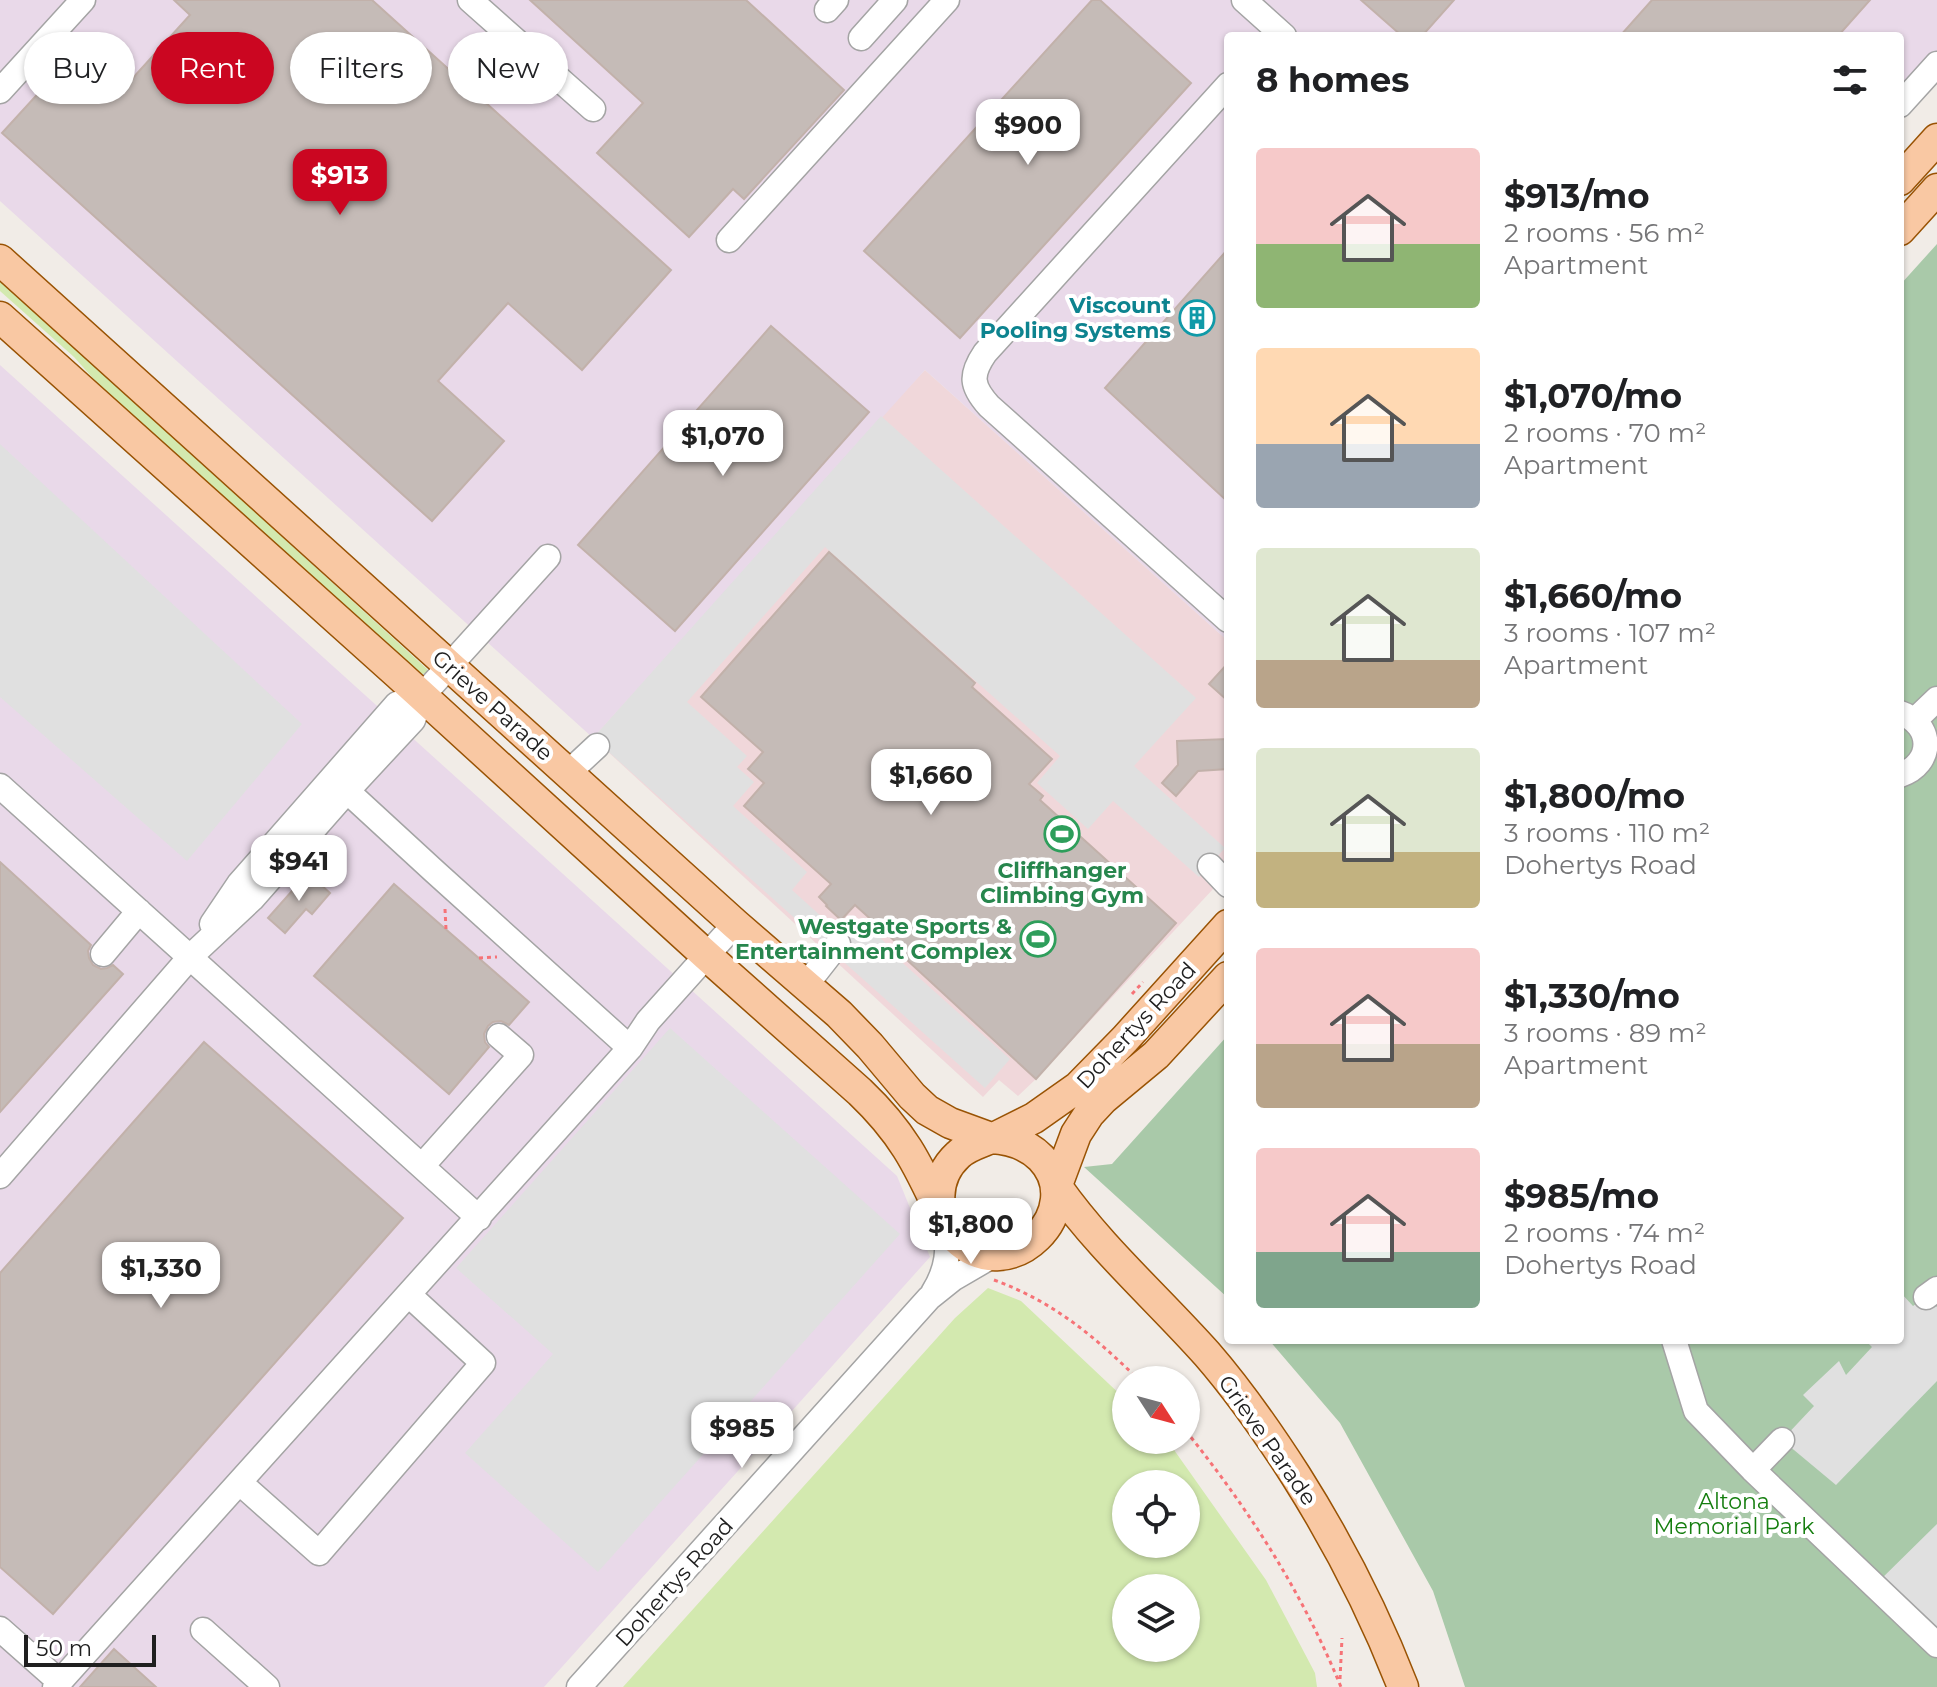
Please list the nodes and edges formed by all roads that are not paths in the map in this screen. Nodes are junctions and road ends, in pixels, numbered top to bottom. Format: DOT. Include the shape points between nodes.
graph roads {
  1 [pos="83,0"];
  2 [pos="470,0"];
  3 [pos="895,0"];
  4 [pos="1244,0"];
  5 [pos="944,1"];
  6 [pos="1276,32"];
  7 [pos="861,38"];
  8 [pos="1937,64"];
  9 [pos="1224,89"];
  10 [pos="0,91"];
  11 [pos="1904,101"];
  12 [pos="593,109"];
  13 [pos="1937,139"];
  14 [pos="1904,176"];
  15 [pos="1937,189"];
  16 [pos="1904,226"];
  17 [pos="729,240"];
  18 [pos="0,260"];
  19 [pos="0,317"];
  20 [pos="548,557"];
  21 [pos="1224,616"];
  22 [pos="449,666"];
  23 [pos="422,696"];
  24 [pos="1937,699"];
  25 [pos="1908,716"];
  26 [pos="597,746"];
  27 [pos="1929,766"];
  28 [pos="568,773"];
  29 [pos="1904,773"];
  30 [pos="0,786"];
  31 [pos="347,791"];
  32 [pos="1210,866"];
  33 [pos="1224,881"];
  34 [pos="139,911"];
  35 [pos="735,924"];
  36 [pos="1224,929"];
  37 [pos="838,944"];
  38 [pos="103,954"];
  39 [pos="191,956"];
  40 [pos="707,956"];
  41 [pos="1224,981"];
  42 [pos="806,985"];
  43 [pos="499,1036"];
  44 [pos="630,1048"];
  45 [pos="992,1138"];
  46 [pos="422,1166"];
  47 [pos="0,1176"];
  48 [pos="1057,1186"];
  49 [pos="943,1217"];
  50 [pos="479,1218"];
  51 [pos="998,1256"];
  52 [pos="409,1295"];
  53 [pos="929,1298"];
  54 [pos="1675,1344"];
  55 [pos="1782,1440"];
  56 [pos="1753,1470"];
  57 [pos="240,1483"];
  58 [pos="0,1629"];
  59 [pos="203,1630"];
  60 [pos="1937,1645"];
  61 [pos="580,1683"];
  62 [pos="58,1684"];
  63 [pos="267,1687"];
  64 [pos="1403,1687"];
  1 -- 10 [label="street"];
  2 -- 12 [label="street"];
  3 -- 7 [label="street"];
  4 -- 6 [label="street"];
  5 -- 17 [label="street"];
  8 -- 11 [label="street"];
  9 -- 21 [label="street" via="985,353 974,381 989,406"];
  13 -- 14 [label="main road"];
  15 -- 16 [label="main road"];
  18 -- 22 [label="main road, Grieve Parade"];
  19 -- 23 [label="main road, Grieve Parade"];
  20 -- 22 [label="street"];
  22 -- 23 [label="street"];
  22 -- 28 [label="main road, Grieve Parade"];
  23 -- 31 [label="street" via="413,720"];
  23 -- 39 [label="street" via="397,704 239,884"];
  23 -- 40 [label="main road, Grieve Parade"];
  24 -- 25 [label="street"];
  25 -- 27 [label="street" via="1922,728"];
  26 -- 28 [label="street"];
  27 -- 29 [label="street"];
  28 -- 35 [label="main road, Grieve Parade"];
  30 -- 34 [label="street"];
  31 -- 39 [label="street" via="252,899"];
  31 -- 44 [label="street"];
  32 -- 33 [label="street"];
  34 -- 38 [label="street"];
  34 -- 39 [label="street"];
  35 -- 40 [label="street"];
  35 -- 42 [label="main road, Grieve Parade"];
  36 -- 45 [label="main road, Dohertys Road" via="1085,1081 1034,1118"];
  37 -- 42 [label="street"];
  39 -- 46 [label="street"];
  39 -- 47 [label="street"];
  40 -- 44 [label="street"];
  40 -- 49 [label="main road, Grieve Parade" via="883,1113 913,1155"];
  41 -- 48 [label="main road, Dohertys Road" via="1156,1055 1089,1114"];
  42 -- 45 [label="main road, Grieve Parade" via="927,1110"];
  43 -- 46 [label="street" via="521,1055"];
  44 -- 50 [label="street"];
  45 -- 48 [label="main road" via="1032,1150"];
  45 -- 49 [label="main road" via="968,1148 950,1164 940,1187"];
  46 -- 50 [label="street"];
  48 -- 51 [label="main road" via="1041,1234 1023,1249"];
  48 -- 64 [label="main road, Grieve Parade" via="1246,1402 1340,1548"];
  49 -- 51 [label="main road" via="960,1242"];
  49 -- 53 [label="street, Dohertys Road" via="948,1257"];
  50 -- 52 [label="street"];
  51 -- 53 [label="street, Dohertys Road" via="954,1278"];
  52 -- 57 [label="street"];
  52 -- 57 [label="street" via="483,1363 319,1553"];
  53 -- 61 [label="street, Dohertys Road"];
  54 -- 56 [label="street" via="1696,1411"];
  55 -- 56 [label="street"];
  56 -- 60 [label="street"];
  57 -- 62 [label="street"];
  58 -- 62 [label="street"];
  59 -- 63 [label="street"];
}
